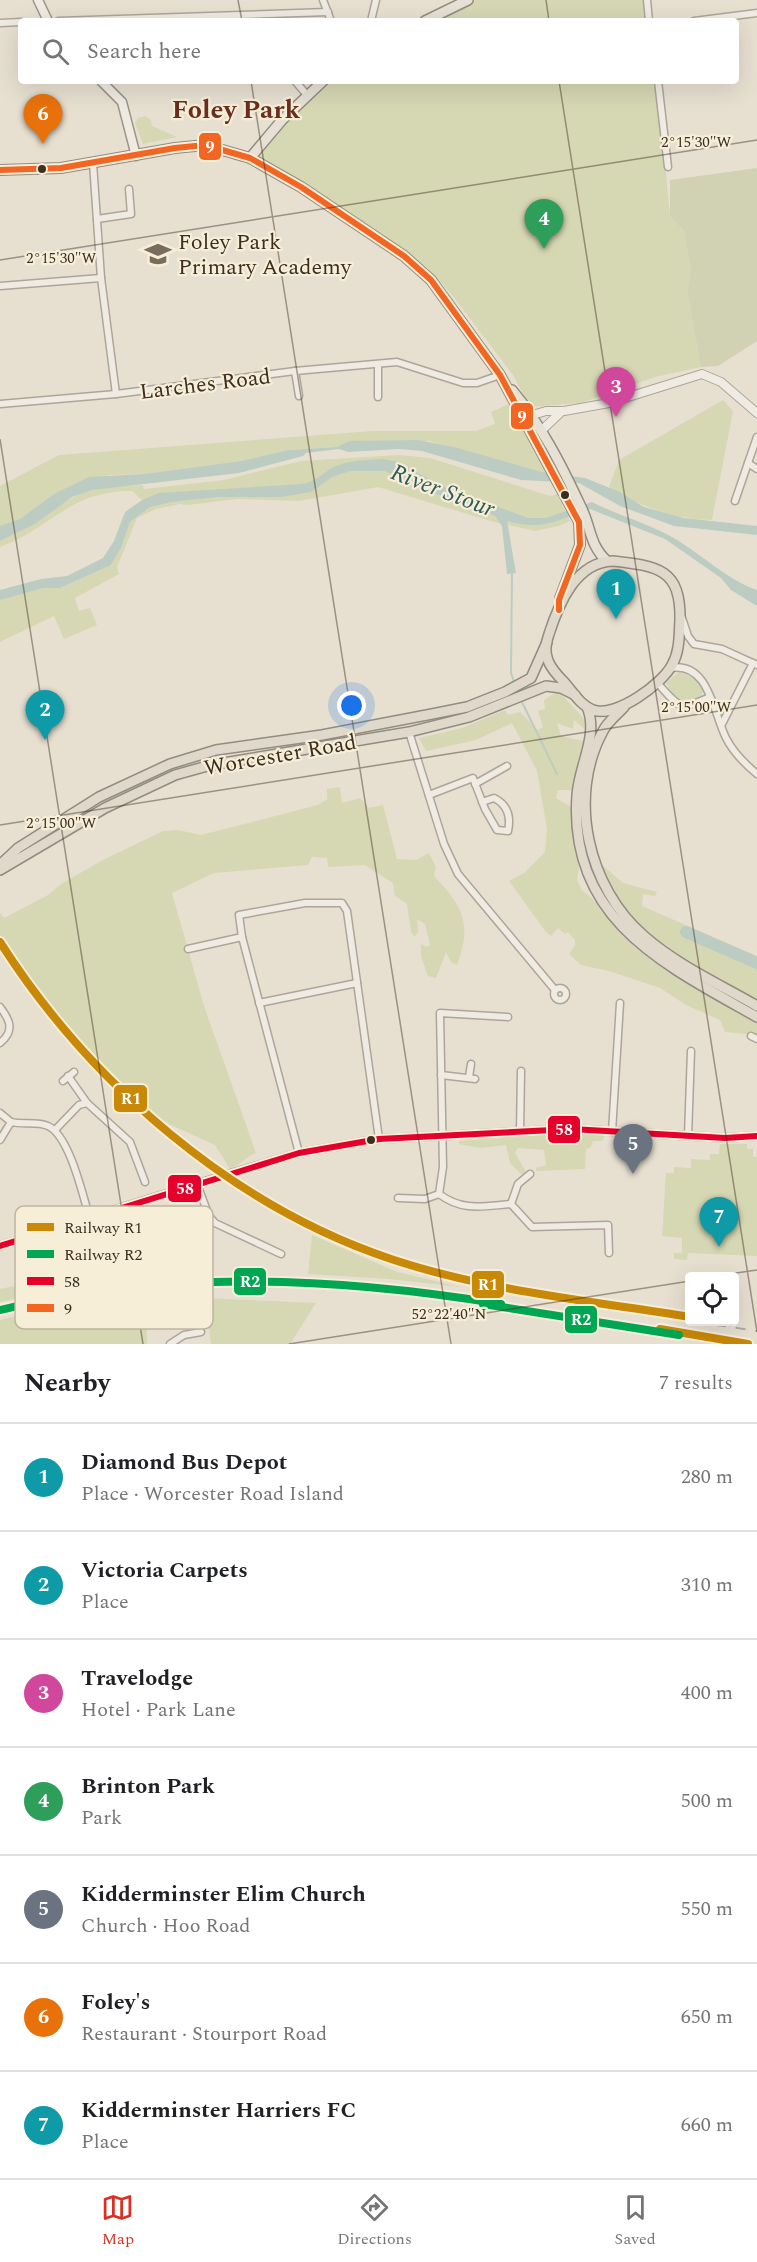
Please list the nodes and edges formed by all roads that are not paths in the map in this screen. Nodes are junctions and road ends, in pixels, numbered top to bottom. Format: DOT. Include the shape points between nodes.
graph roads {
  1 [pos="38,0"];
  2 [pos="323,0"];
  3 [pos="376,0"];
  4 [pos="468,0"];
  5 [pos="647,0"];
  6 [pos="328,12"];
  7 [pos="757,13"];
  8 [pos="47,18"];
  9 [pos="148,18"];
  10 [pos="330,18"];
  11 [pos="372,18"];
  12 [pos="432,18"];
  13 [pos="650,18"];
  14 [pos="718,18"];
  15 [pos="18,22"];
  16 [pos="0,23"];
  17 [pos="104,84"];
  18 [pos="298,84"];
  19 [pos="320,84"];
  20 [pos="658,84"];
  21 [pos="307,95"];
  22 [pos="136,156"];
  23 [pos="250,158"];
  24 [pos="93,163"];
  25 [pos="668,167"];
  26 [pos="0,170"];
  27 [pos="129,189"];
  28 [pos="96,219"];
  29 [pos="101,278"];
  30 [pos="0,286"];
  31 [pos="378,365"];
  32 [pos="295,371"];
  33 [pos="500,375"];
  34 [pos="116,394"];
  35 [pos="298,396"];
  36 [pos="378,397"];
  37 [pos="0,404"];
  38 [pos="564,411"];
  39 [pos="757,413"];
  40 [pos="532,414"];
  41 [pos="523,419"];
  42 [pos="542,430"];
  43 [pos="757,437"];
  44 [pos="748,463"];
  45 [pos="757,469"];
  46 [pos="566,489"];
  47 [pos="735,501"];
  48 [pos="607,561"];
  49 [pos="559,610"];
  50 [pos="680,612"];
  51 [pos="546,642"];
  52 [pos="755,664"];
  53 [pos="670,668"];
  54 [pos="661,687"];
  55 [pos="575,695"];
  56 [pos="710,697"];
  57 [pos="479,702"];
  58 [pos="626,705"];
  59 [pos="587,707"];
  60 [pos="482,712"];
  61 [pos="382,724"];
  62 [pos="722,724"];
  63 [pos="409,732"];
  64 [pos="384,736"];
  65 [pos="507,766"];
  66 [pos="757,774"];
  67 [pos="475,784"];
  68 [pos="429,795"];
  69 [pos="482,802"];
  70 [pos="0,865"];
  71 [pos="0,870"];
  72 [pos="242,938"];
  73 [pos="188,949"];
  74 [pos="357,983"];
  75 [pos="555,990"];
  76 [pos="259,1003"];
  77 [pos="620,1003"];
  78 [pos="757,1006"];
  79 [pos="0,1007"];
  80 [pos="508,1017"];
  81 [pos="757,1017"];
  82 [pos="0,1043"];
  83 [pos="692,1051"];
  84 [pos="471,1064"];
  85 [pos="521,1071"];
  86 [pos="441,1075"];
  87 [pos="68,1076"];
  88 [pos="87,1103"];
  89 [pos="0,1113"];
  90 [pos="11,1122"];
  91 [pos="55,1130"];
  92 [pos="520,1132"];
  93 [pos="612,1132"];
  94 [pos="688,1136"];
  95 [pos="757,1136"];
  96 [pos="442,1137"];
  97 [pos="379,1139"];
  98 [pos="0,1140"];
  99 [pos="299,1153"];
  100 [pos="150,1170"];
  101 [pos="142,1173"];
  102 [pos="530,1174"];
  103 [pos="145,1182"];
  104 [pos="197,1184"];
  105 [pos="440,1194"];
  106 [pos="398,1198"];
  107 [pos="511,1204"];
  108 [pos="86,1206"];
  109 [pos="130,1206"];
  110 [pos="205,1206"];
  111 [pos="213,1221"];
  112 [pos="15,1242"];
  113 [pos="0,1246"];
  114 [pos="609,1253"];
  115 [pos="281,1254"];
  116 [pos="201,1332"];
  117 [pos="170,1344"];
  1 -- 8 [label="main road"];
  2 -- 6 [label="street"];
  3 -- 11 [label="street"];
  4 -- 12 [label="main road"];
  5 -- 13 [label="street"];
  6 -- 9 [label="street"];
  6 -- 10 [label="street"];
  7 -- 14 [label="street"];
  15 -- 16 [label="street"];
  17 -- 22 [label="main road" via="122,102"];
  18 -- 21 [label="street"];
  19 -- 21 [label="main road"];
  20 -- 25 [label="street"];
  21 -- 23 [label="main road"];
  22 -- 23 [label="main road" via="205,145"];
  22 -- 24 [label="main road"];
  23 -- 33 [label="main road" via="350,218 404,256 431,280"];
  24 -- 26 [label="main road"];
  24 -- 28 [label="street"];
  27 -- 28 [label="street" via="131,213"];
  28 -- 29 [label="street"];
  29 -- 30 [label="street"];
  29 -- 34 [label="street"];
  31 -- 32 [label="street, Larches Road"];
  31 -- 33 [label="street, Larches Road" via="408,364 444,379 470,383"];
  31 -- 36 [label="street"];
  32 -- 34 [label="street, Larches Road"];
  32 -- 35 [label="street, Larches Road"];
  33 -- 40 [label="main road"];
  33 -- 41 [label="main road"];
  34 -- 37 [label="street, Larches Road"];
  38 -- 39 [label="street" via="620,400 702,374 715,378"];
  38 -- 40 [label="street"];
  38 -- 42 [label="street"];
  40 -- 41 [label="street"];
  40 -- 42 [label="main road"];
  41 -- 46 [label="main road"];
  42 -- 46 [label="main road" via="563,469"];
  43 -- 44 [label="street"];
  44 -- 45 [label="street"];
  44 -- 47 [label="street"];
  46 -- 48 [label="main road" via="580,505 594,546"];
  46 -- 49 [label="main road" via="578,521 580,545"];
  48 -- 49 [label="highway" via="580,574"];
  48 -- 50 [label="highway" via="662,572 677,587"];
  49 -- 51 [label="highway"];
  50 -- 52 [label="street" via="693,643 722,649"];
  50 -- 53 [label="highway" via="678,649"];
  51 -- 55 [label="highway" via="549,666"];
  51 -- 57 [label="highway, Worcester Road" via="531,678"];
  52 -- 62 [label="street"];
  53 -- 56 [label="street" via="694,670"];
  53 -- 58 [label="highway"];
  54 -- 56 [label="street" via="683,707"];
  55 -- 59 [label="highway"];
  55 -- 60 [label="highway, Worcester Road" via="550,686"];
  56 -- 62 [label="street"];
  57 -- 60 [label="highway"];
  57 -- 61 [label="highway, Worcester Road"];
  58 -- 59 [label="highway" via="604,711"];
  58 -- 78 [label="highway" via="602,733 587,786 586,825 599,874 618,908 643,936"];
  59 -- 81 [label="highway" via="592,727 580,775 577,822 586,866 599,895 618,923 642,947"];
  60 -- 63 [label="highway, Worcester Road"];
  61 -- 64 [label="highway"];
  61 -- 70 [label="highway, Worcester Road" via="216,750 170,764 99,797 18,848"];
  62 -- 66 [label="street" via="741,759"];
  63 -- 64 [label="highway, Worcester Road"];
  63 -- 68 [label="street"];
  64 -- 71 [label="highway, Worcester Road" via="211,765 175,775 105,808"];
  65 -- 67 [label="street"];
  67 -- 68 [label="street" via="473,778"];
  67 -- 69 [label="street"];
  68 -- 75 [label="street" via="444,844 462,880"];
  69 -- 69 [label="street" via="497,830 508,831 511,819 503,802 494,798"];
  72 -- 73 [label="street"];
  72 -- 74 [label="street" via="239,915 305,903 342,903 347,911"];
  72 -- 76 [label="street"];
  74 -- 76 [label="street"];
  74 -- 97 [label="street"];
  76 -- 99 [label="street"];
  77 -- 93 [label="street"];
  79 -- 82 [label="street" via="10,1027 8,1036"];
  80 -- 86 [label="street" via="440,1013"];
  83 -- 94 [label="street"];
  84 -- 86 [label="street" via="472,1078"];
  85 -- 92 [label="street"];
  86 -- 96 [label="street"];
  87 -- 88 [label="street"];
  88 -- 91 [label="street" via="79,1105"];
  88 -- 101 [label="street" via="130,1142"];
  89 -- 90 [label="street"];
  90 -- 91 [label="street" via="42,1124"];
  90 -- 98 [label="street"];
  91 -- 108 [label="street" via="65,1144"];
  92 -- 93 [label="street"];
  92 -- 96 [label="street"];
  93 -- 94 [label="street"];
  94 -- 95 [label="street"];
  96 -- 97 [label="street"];
  96 -- 105 [label="street"];
  97 -- 99 [label="street"];
  99 -- 104 [label="street, bridge"];
  100 -- 101 [label="street"];
  101 -- 103 [label="street"];
  102 -- 107 [label="street" via="518,1184"];
  104 -- 109 [label="street"];
  104 -- 110 [label="street"];
  105 -- 106 [label="street" via="425,1199"];
  105 -- 107 [label="street" via="462,1207"];
  107 -- 114 [label="street" via="532,1227 608,1225"];
  111 -- 115 [label="street"];
  112 -- 113 [label="street"];
  116 -- 117 [label="street" via="184,1335"];
}
